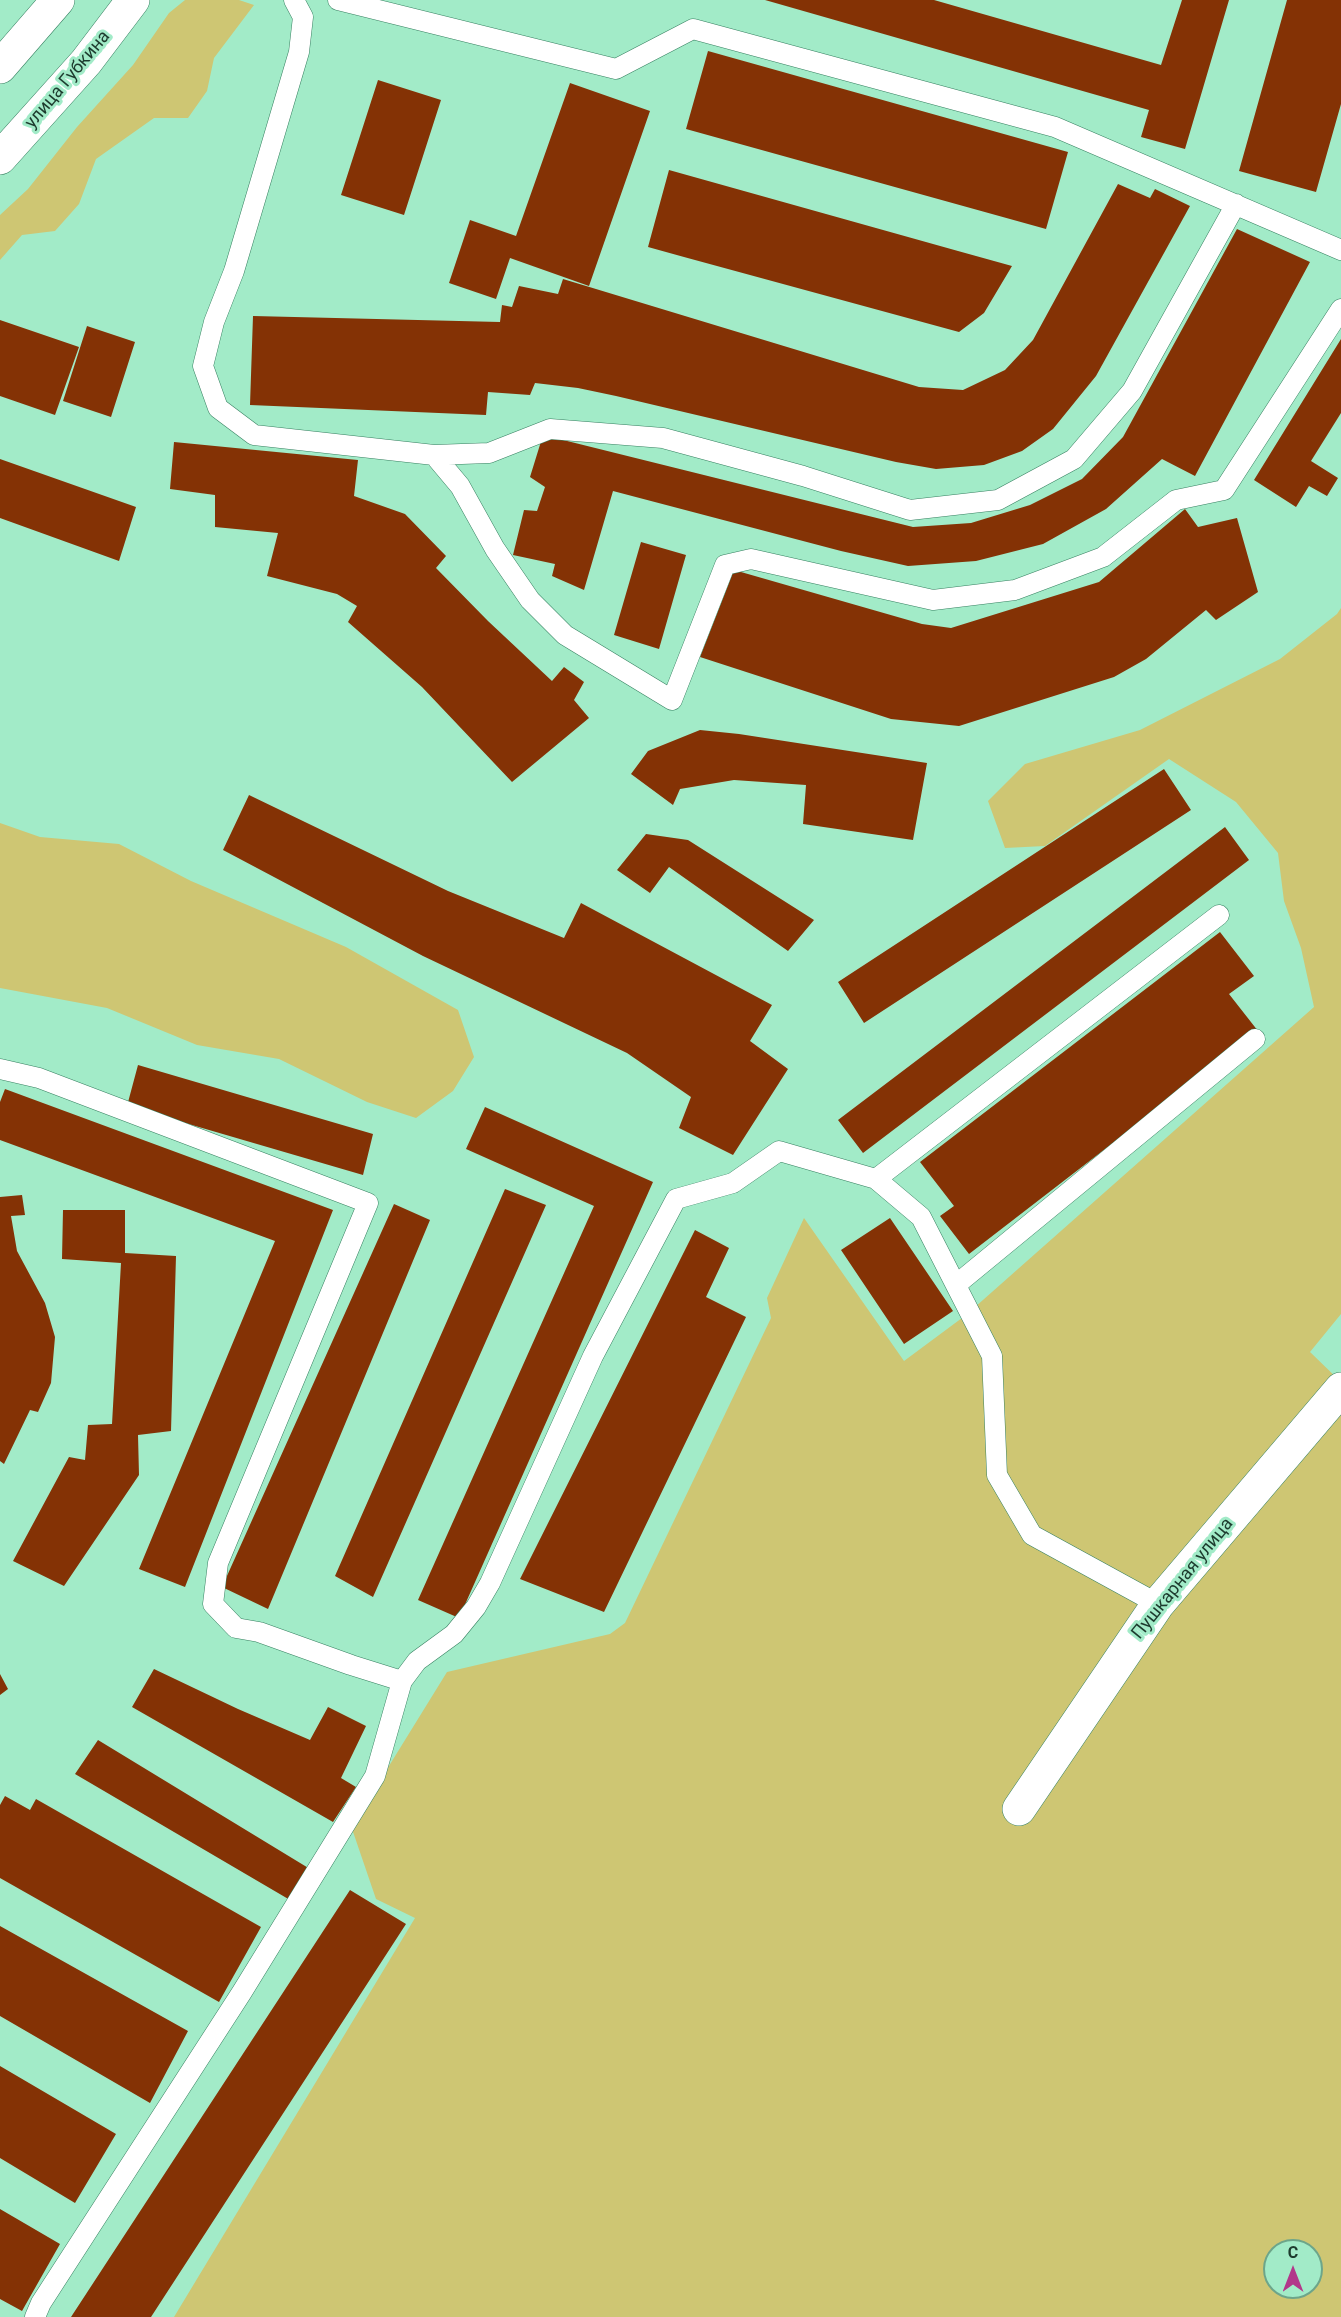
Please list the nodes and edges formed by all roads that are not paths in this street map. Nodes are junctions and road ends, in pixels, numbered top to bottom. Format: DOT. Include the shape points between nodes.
graph roads {
  1 [pos="58,0"];
  2 [pos="133,0"];
  3 [pos="294,0"];
  4 [pos="338,0"];
  5 [pos="0,67"];
  6 [pos="0,158"];
  7 [pos="1236,204"];
  8 [pos="1341,250"];
  9 [pos="1341,309"];
  10 [pos="434,455"];
  11 [pos="1219,915"];
  12 [pos="1255,1039"];
  13 [pos="0,1069"];
  14 [pos="876,1179"];
  15 [pos="957,1284"];
  16 [pos="1341,1389"];
  17 [pos="1158,1604"];
  18 [pos="402,1681"];
  19 [pos="1019,1809"];
  20 [pos="34,2317"];
  1 -- 5 [label="street"];
  2 -- 6 [label="street, улица Губкина" via="86,62"];
  3 -- 10 [label="lane" via="303,17 299,52 203,366 218,408 254,435"];
  4 -- 7 [label="lane" via="616,69 693,29 1055,127"];
  7 -- 8 [label="lane"];
  7 -- 10 [label="lane" via="1132,391 1074,459 998,500 910,510 674,440 629,435 550,429 489,453"];
  9 -- 10 [label="lane" via="1224,490 1176,501 1102,557 1016,590 933,600 751,559 725,565 672,700 565,635 530,600 495,549 460,486"];
  11 -- 14 [label="lane"];
  12 -- 15 [label="lane"];
  13 -- 18 [label="lane" via="39,1078 368,1203 218,1563 213,1604 236,1628 259,1632"];
  14 -- 15 [label="lane" via="921,1217"];
  14 -- 18 [label="lane" via="779,1150 733,1183 676,1199 593,1356 490,1583 454,1634 417,1660"];
  15 -- 17 [label="lane" via="992,1356 997,1475 1032,1535"];
  16 -- 17 [label="street, Пушкарная улица"];
  17 -- 19 [label="street, Пушкарная улица"];
  18 -- 20 [label="lane" via="375,1776"];
}
